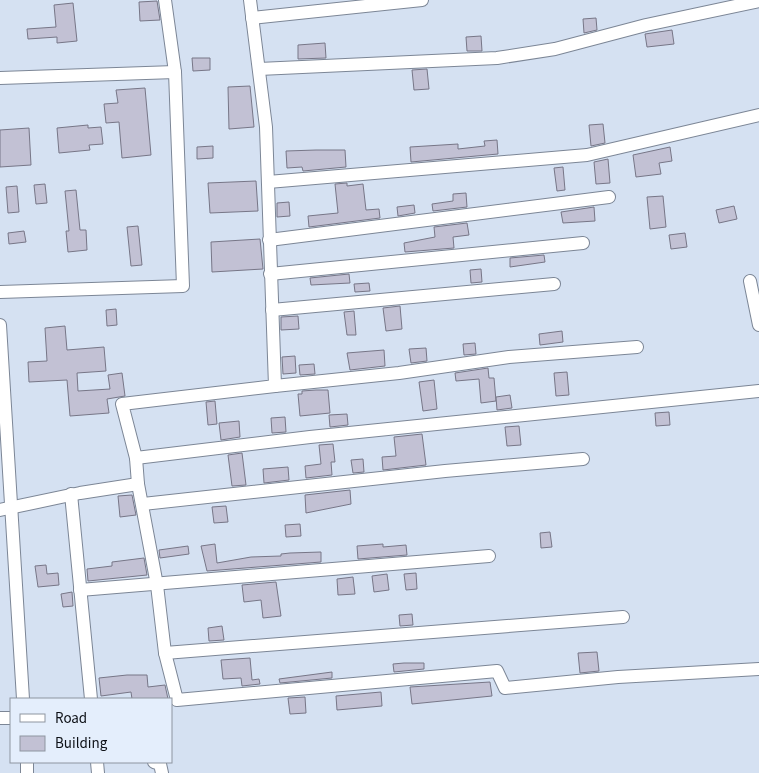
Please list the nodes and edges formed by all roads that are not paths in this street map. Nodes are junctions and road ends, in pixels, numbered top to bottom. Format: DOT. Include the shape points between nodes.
graph roads {
  1 [pos="165,0"];
  2 [pos="250,0"];
  3 [pos="422,0"];
  4 [pos="759,1"];
  5 [pos="252,18"];
  6 [pos="259,69"];
  7 [pos="176,72"];
  8 [pos="0,78"];
  9 [pos="759,115"];
  10 [pos="268,182"];
  11 [pos="609,197"];
  12 [pos="269,240"];
  13 [pos="583,243"];
  14 [pos="270,274"];
  15 [pos="750,281"];
  16 [pos="554,284"];
  17 [pos="0,292"];
  18 [pos="272,310"];
  19 [pos="759,325"];
  20 [pos="0,326"];
  21 [pos="637,347"];
  22 [pos="275,386"];
  23 [pos="759,391"];
  24 [pos="2,405"];
  25 [pos="136,458"];
  26 [pos="582,459"];
  27 [pos="138,484"];
  28 [pos="71,494"];
  29 [pos="143,504"];
  30 [pos="6,509"];
  31 [pos="489,556"];
  32 [pos="157,585"];
  33 [pos="80,590"];
  34 [pos="623,617"];
  35 [pos="166,653"];
  36 [pos="759,669"];
  37 [pos="23,698"];
  38 [pos="91,698"];
  39 [pos="174,701"];
  1 -- 7 [label="street"];
  2 -- 5 [label="street"];
  3 -- 5 [label="street"];
  4 -- 6 [label="street" via="646,25 555,49 497,58"];
  5 -- 6 [label="street"];
  6 -- 10 [label="street"];
  7 -- 8 [label="street"];
  7 -- 17 [label="street" via="183,286"];
  9 -- 10 [label="street" via="587,155"];
  10 -- 12 [label="street"];
  11 -- 12 [label="street"];
  12 -- 14 [label="street"];
  13 -- 14 [label="street"];
  14 -- 18 [label="street"];
  15 -- 19 [label="street"];
  16 -- 18 [label="street"];
  18 -- 22 [label="street"];
  20 -- 24 [label="street"];
  21 -- 22 [label="street" via="509,357"];
  22 -- 25 [label="street" via="122,404"];
  23 -- 25 [label="street" via="349,432"];
  24 -- 30 [label="street"];
  25 -- 27 [label="street"];
  26 -- 29 [label="street"];
  27 -- 28 [label="street"];
  27 -- 29 [label="street"];
  28 -- 30 [label="street"];
  28 -- 33 [label="street"];
  29 -- 32 [label="street"];
  30 -- 37 [label="street"];
  31 -- 32 [label="street"];
  32 -- 33 [label="street"];
  32 -- 35 [label="street"];
  33 -- 38 [label="street"];
  34 -- 35 [label="street"];
  35 -- 39 [label="street"];
  36 -- 39 [label="street" via="504,688 497,671"];
}
